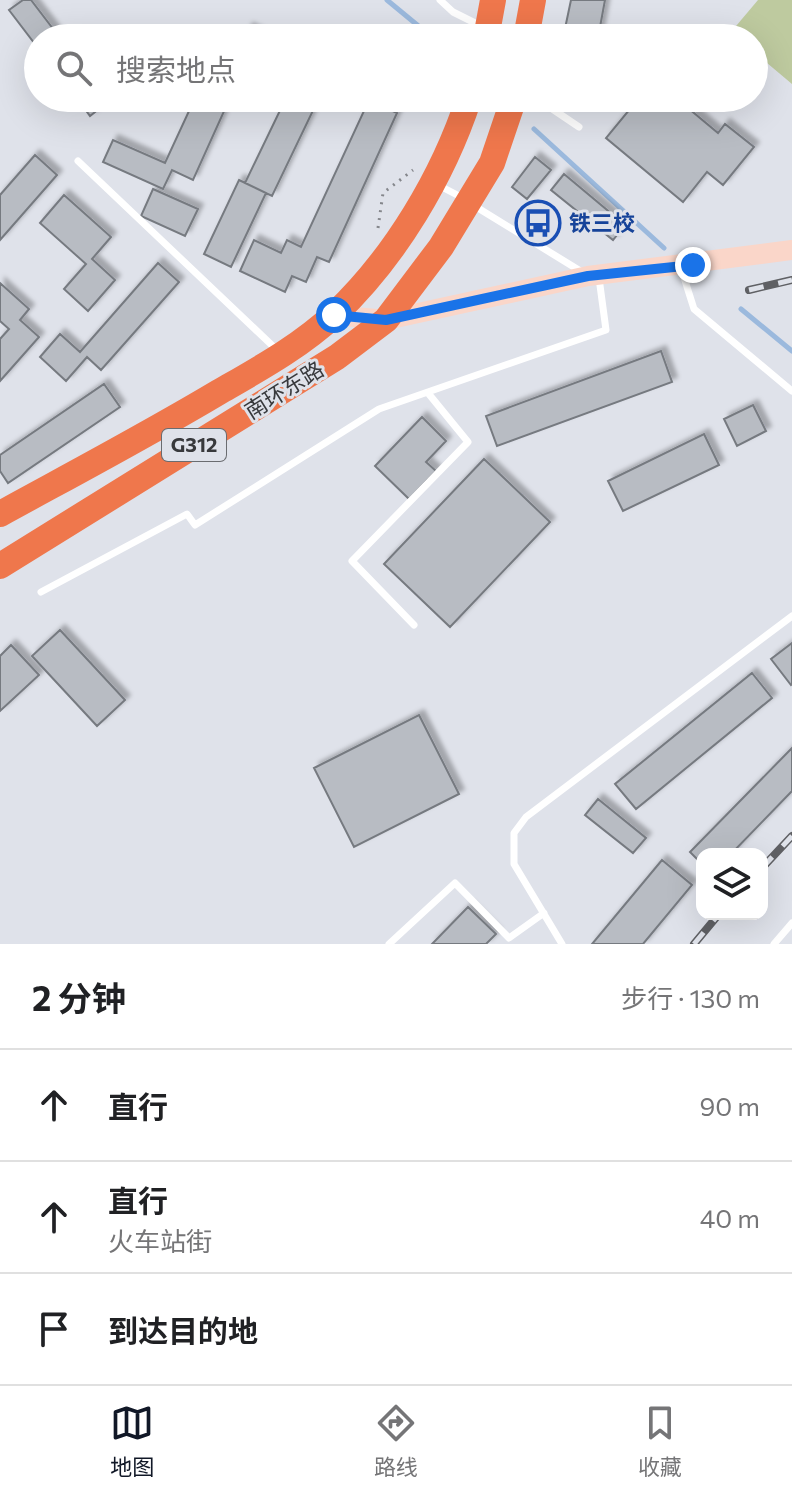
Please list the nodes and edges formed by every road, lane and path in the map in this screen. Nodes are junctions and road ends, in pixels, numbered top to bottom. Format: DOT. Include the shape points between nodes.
graph roads {
  1 [pos="440,0"];
  2 [pos="533,0"];
  3 [pos="488,16"];
  4 [pos="529,24"];
  5 [pos="464,112"];
  6 [pos="509,112"];
  7 [pos="557,112"];
  8 [pos="579,127"];
  9 [pos="78,161"];
  10 [pos="433,182"];
  11 [pos="470,202"];
  12 [pos="792,250"];
  13 [pos="681,266"];
  14 [pos="593,276"];
  15 [pos="334,315"];
  16 [pos="386,320"];
  17 [pos="282,355"];
  18 [pos="792,391"];
  19 [pos="428,393"];
  20 [pos="0,514"];
  21 [pos="0,566"];
  22 [pos="41,592"];
  23 [pos="792,616"];
  24 [pos="414,625"];
  25 [pos="544,913"];
  26 [pos="792,923"];
  27 [pos="389,944"];
  28 [pos="562,944"];
  29 [pos="774,944"];
  1 -- 3 [label="lane" via="453,12"];
  2 -- 4 [label="highway"];
  5 -- 10 [label="highway, 南环东路 / G312"];
  6 -- 11 [label="highway, 南环东路 / G312" via="492,163"];
  7 -- 8 [label="lane"];
  9 -- 17 [label="lane"];
  10 -- 11 [label="lane"];
  10 -- 15 [label="highway, 南环东路 / G312" via="371,275"];
  11 -- 14 [label="lane"];
  11 -- 16 [label="highway, 南环东路 / G312"];
  12 -- 13 [label="main road"];
  13 -- 14 [label="main road"];
  13 -- 18 [label="lane" via="694,309"];
  14 -- 16 [label="main road"];
  14 -- 19 [label="lane" via="606,330"];
  15 -- 16 [label="main road"];
  15 -- 17 [label="highway, 南环东路 / G312"];
  16 -- 21 [label="highway, 南环东路 / G312" via="337,357"];
  17 -- 20 [label="highway, 南环东路 / G312"];
  19 -- 22 [label="lane" via="379,409 195,525 187,514"];
  19 -- 24 [label="lane" via="468,442 352,561"];
  23 -- 25 [label="lane" via="526,817 514,833 514,864"];
  25 -- 27 [label="lane" via="509,938 455,883"];
  25 -- 28 [label="lane"];
  26 -- 29 [label="lane"];
}
